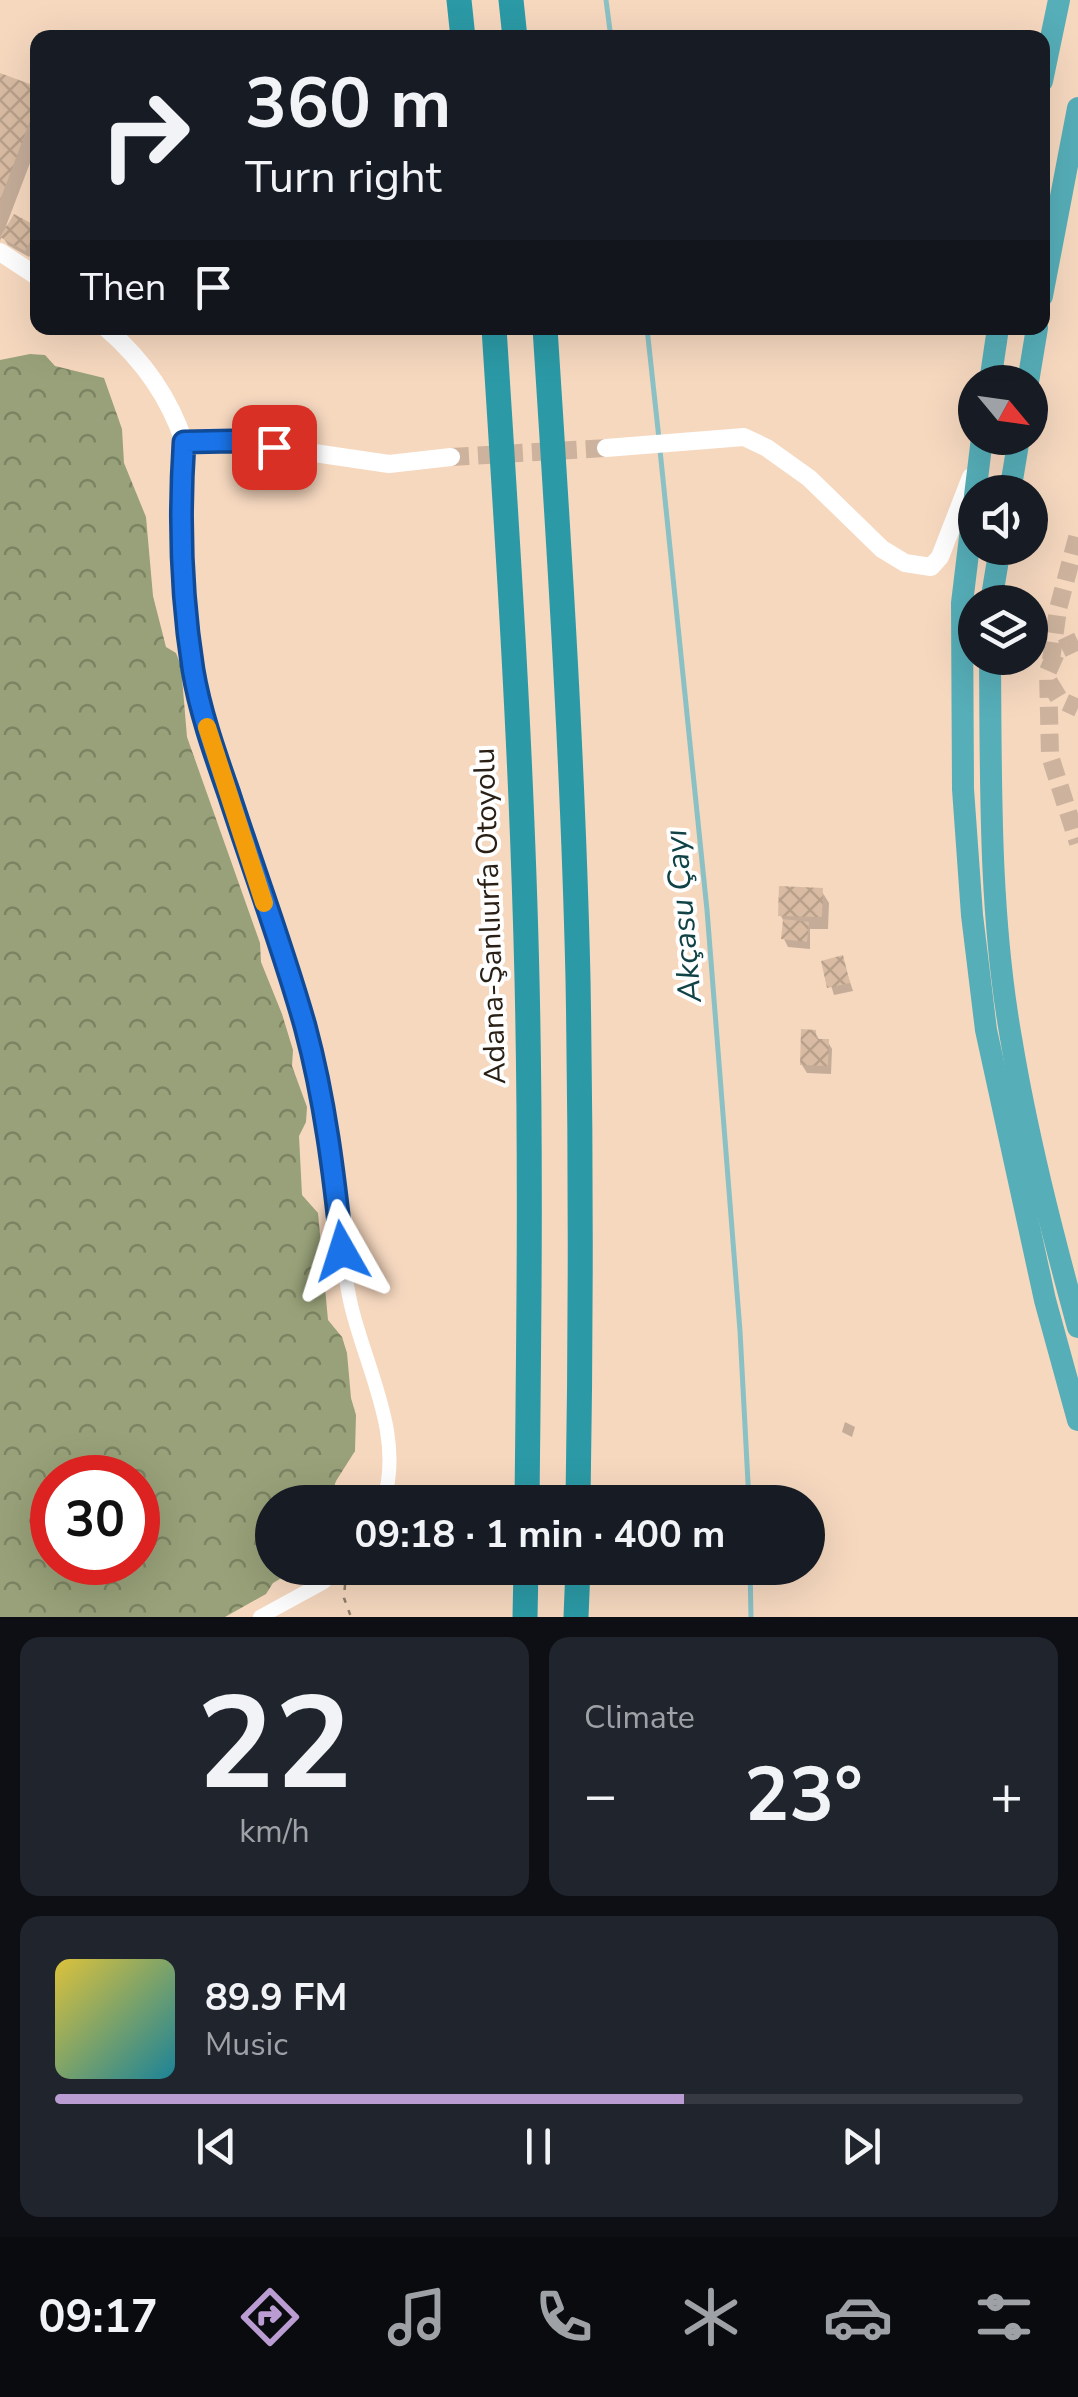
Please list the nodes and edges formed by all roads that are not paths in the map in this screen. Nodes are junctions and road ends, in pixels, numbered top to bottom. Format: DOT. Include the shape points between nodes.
graph roads {
  1 [pos="459,0"];
  2 [pos="511,0"];
  3 [pos="1059,0"];
  4 [pos="462,30"];
  5 [pos="514,30"];
  6 [pos="1050,43"];
  7 [pos="1078,108"];
  8 [pos="0,252"];
  9 [pos="1050,254"];
  10 [pos="30,272"];
  11 [pos="114,335"];
  12 [pos="494,335"];
  13 [pos="546,335"];
  14 [pos="997,335"];
  15 [pos="1036,335"];
  16 [pos="993,365"];
  17 [pos="1031,365"];
  18 [pos="184,442"];
  19 [pos="606,448"];
  20 [pos="977,455"];
  21 [pos="979,455"];
  22 [pos="451,457"];
  23 [pos="990,675"];
  24 [pos="1078,1327"];
  25 [pos="1077,1416"];
  26 [pos="388,1485"];
  27 [pos="527,1485"];
  28 [pos="578,1485"];
  29 [pos="317,1585"];
  30 [pos="526,1585"];
  31 [pos="577,1585"];
  32 [pos="260,1617"];
  33 [pos="525,1617"];
  34 [pos="576,1617"];
  1 -- 4 [label="highway"];
  2 -- 5 [label="highway"];
  3 -- 6 [label="highway"];
  7 -- 9 [label="highway"];
  8 -- 10 [label="street"];
  11 -- 18 [label="street" via="155,380"];
  12 -- 27 [label="highway, Adana-Şanlıurfa Otoyolu" via="527,978"];
  13 -- 28 [label="highway" via="578,977"];
  14 -- 16 [label="highway"];
  15 -- 17 [label="highway"];
  18 -- 22 [label="street" via="233,441 389,464"];
  18 -- 26 [label="street" via="183,585 194,672 319,1083 350,1302 386,1422"];
  19 -- 20 [label="street" via="744,437 810,478 882,549 905,563 931,567"];
  21 -- 25 [label="highway" via="962,603 971,897 986,1030 1044,1300"];
  23 -- 24 [label="highway" via="997,910 1010,1037"];
  29 -- 32 [label="street"];
  30 -- 33 [label="highway"];
  31 -- 34 [label="highway"];
}
